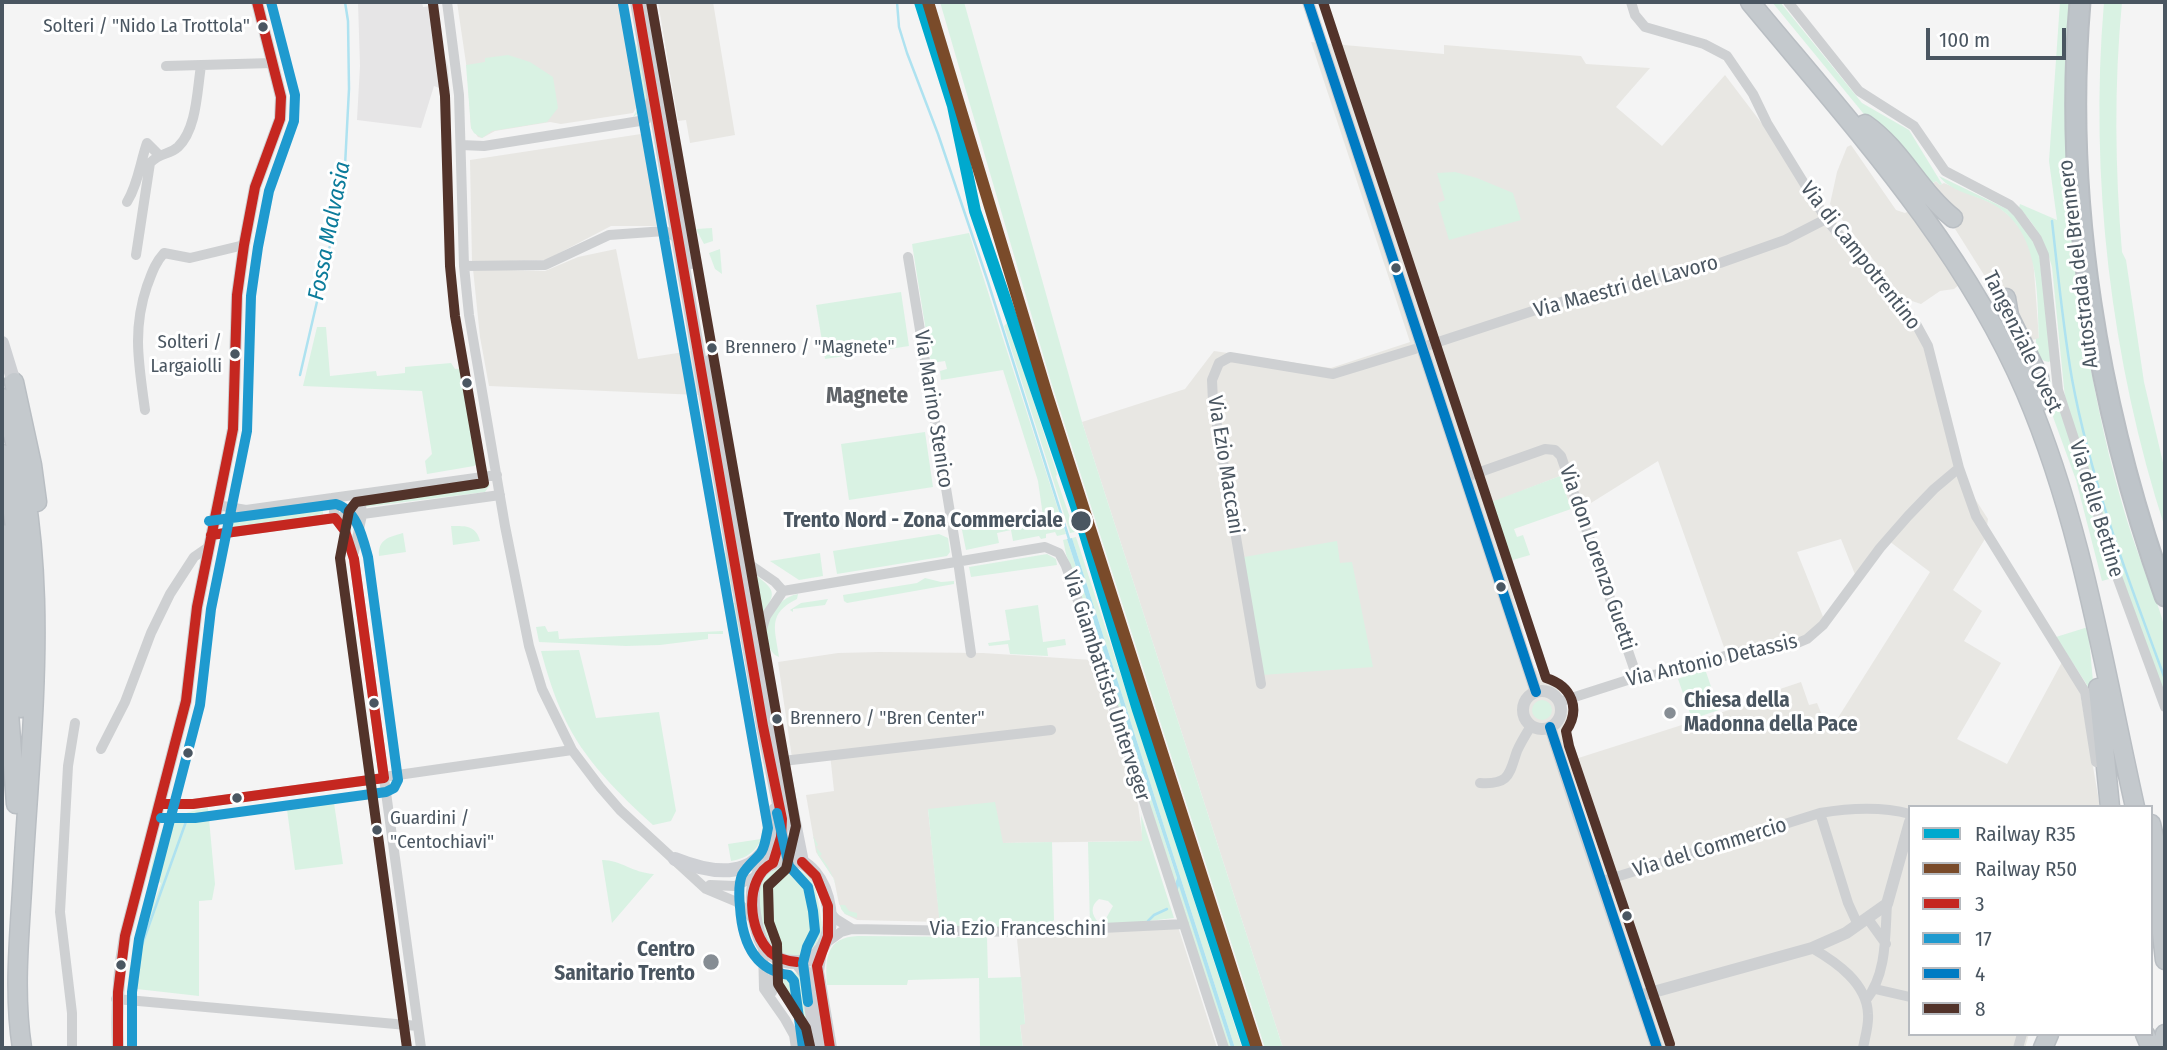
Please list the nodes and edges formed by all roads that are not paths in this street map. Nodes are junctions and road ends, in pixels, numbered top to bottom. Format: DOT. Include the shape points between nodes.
graph roads {
  1 [pos="257,2"];
  2 [pos="447,2"];
  3 [pos="638,2"];
  4 [pos="649,2"];
  5 [pos="1308,2"];
  6 [pos="1631,2"];
  7 [pos="1750,2"];
  8 [pos="1764,2"];
  9 [pos="1788,2"];
  10 [pos="2080,2"];
  11 [pos="2093,2"];
  12 [pos="272,63"];
  13 [pos="166,66"];
  14 [pos="201,66"];
  15 [pos="655,96"];
  16 [pos="1860,127"];
  17 [pos="461,145"];
  18 [pos="158,154"];
  19 [pos="128,202"];
  20 [pos="1905,213"];
  21 [pos="1953,218"];
  22 [pos="1826,219"];
  23 [pos="679,239"];
  24 [pos="244,244"];
  25 [pos="136,256"];
  26 [pos="908,257"];
  27 [pos="464,266"];
  28 [pos="1957,287"];
  29 [pos="2006,298"];
  30 [pos="2,343"];
  31 [pos="1419,348"];
  32 [pos="14,382"];
  33 [pos="2034,397"];
  34 [pos="2,398"];
  35 [pos="145,410"];
  36 [pos="2,454"];
  37 [pos="1959,468"];
  38 [pos="497,475"];
  39 [pos="1466,477"];
  40 [pos="360,495"];
  41 [pos="500,495"];
  42 [pos="332,498"];
  43 [pos="218,505"];
  44 [pos="362,514"];
  45 [pos="335,518"];
  46 [pos="2,534"];
  47 [pos="211,535"];
  48 [pos="208,548"];
  49 [pos="2165,556"];
  50 [pos="354,559"];
  51 [pos="958,561"];
  52 [pos="746,562"];
  53 [pos="783,591"];
  54 [pos="2165,596"];
  55 [pos="2096,630"];
  56 [pos="759,638"];
  57 [pos="971,653"];
  58 [pos="1637,677"];
  59 [pos="34,683"];
  60 [pos="1261,684"];
  61 [pos="1536,692"];
  62 [pos="1559,702"];
  63 [pos="2101,708"];
  64 [pos="2165,708"];
  65 [pos="75,723"];
  66 [pos="1531,726"];
  67 [pos="1550,727"];
  68 [pos="1051,730"];
  69 [pos="101,749"];
  70 [pos="572,750"];
  71 [pos="783,761"];
  72 [pos="2096,762"];
  73 [pos="384,777"];
  74 [pos="1480,783"];
  75 [pos="776,791"];
  76 [pos="16,804"];
  77 [pos="161,804"];
  78 [pos="2110,805"];
  79 [pos="2120,805"];
  80 [pos="2135,805"];
  81 [pos="2147,805"];
  82 [pos="1820,813"];
  83 [pos="1908,814"];
  84 [pos="1908,829"];
  85 [pos="2153,833"];
  86 [pos="675,859"];
  87 [pos="802,862"];
  88 [pos="773,863"];
  89 [pos="757,876"];
  90 [pos="697,880"];
  91 [pos="1600,882"];
  92 [pos="2165,886"];
  93 [pos="2153,889"];
  94 [pos="1887,904"];
  95 [pos="827,909"];
  96 [pos="1863,922"];
  97 [pos="1184,924"];
  98 [pos="755,925"];
  99 [pos="852,929"];
  100 [pos="1886,944"];
  101 [pos="763,946"];
  102 [pos="823,947"];
  103 [pos="1812,948"];
  104 [pos="782,960"];
  105 [pos="2165,960"];
  106 [pos="797,962"];
  107 [pos="1875,989"];
  108 [pos="1639,996"];
  109 [pos="1908,997"];
  110 [pos="116,999"];
  111 [pos="1866,1000"];
  112 [pos="778,1008"];
  113 [pos="418,1026"];
  114 [pos="2165,1034"];
  115 [pos="10,1048"];
  116 [pos="22,1048"];
  117 [pos="72,1048"];
  118 [pos="118,1048"];
  119 [pos="421,1048"];
  120 [pos="796,1048"];
  121 [pos="817,1048"];
  122 [pos="830,1048"];
  123 [pos="1224,1048"];
  124 [pos="1657,1048"];
  125 [pos="1863,1048"];
  126 [pos="2163,1048"];
  1 -- 12 [label="street"];
  2 -- 17 [label="street" via="457,66"];
  3 -- 15 [label="main road"];
  4 -- 52 [label="main road"];
  5 -- 31 [label="street"];
  6 -- 22 [label="street, Via di Campotrentino" via="1646,27 1704,44 1727,56"];
  7 -- 16 [label="highway, Tangenziale Ovest"];
  8 -- 16 [label="highway, Tangenziale Ovest"];
  9 -- 64 [label="street, Via delle Bettine" via="1859,91 1914,126 1945,171 2010,205 2037,239 2047,265 2058,390 2108,552"];
  10 -- 54 [label="highway, Autostrada del Brennero" via="2078,176 2086,274 2124,467"];
  11 -- 49 [label="highway, Autostrada del Brennero" via="2088,136 2098,271 2133,456"];
  12 -- 14 [label="street"];
  12 -- 24 [label="street" via="281,113 255,187"];
  13 -- 14 [label="street"];
  14 -- 18 [label="street" via="184,141 173,152"];
  15 -- 17 [label="street" via="646,120 484,146"];
  15 -- 23 [label="main road"];
  16 -- 20 [label="highway" via="1860,147 1895,192"];
  16 -- 21 [label="highway" via="1883,136"];
  16 -- 33 [label="highway, Tangenziale Ovest" via="1951,256"];
  17 -- 27 [label="street"];
  18 -- 19 [label="street" via="147,143"];
  18 -- 25 [label="street" via="150,163"];
  22 -- 31 [label="street, Via Maestri del Lavoro" via="1785,240 1720,263 1557,303"];
  22 -- 37 [label="street, Via di Campotrentino" via="1916,324 1928,346"];
  23 -- 27 [label="street" via="665,231 609,235 545,265"];
  23 -- 75 [label="main road"];
  24 -- 35 [label="street" via="190,258 164,253 156,262 140,307 136,342"];
  24 -- 43 [label="street" via="237,295 233,429"];
  26 -- 51 [label="street, Via Marino Stenico"];
  27 -- 38 [label="street"];
  28 -- 33 [label="highway" via="1970,300 2009,373"];
  29 -- 33 [label="highway" via="2009,316 2039,377"];
  30 -- 32 [label="main road"];
  31 -- 39 [label="street"];
  31 -- 60 [label="street, Via Ezio Maccani" via="1333,374 1230,357 1219,363 1212,380 1213,402"];
  32 -- 59 [label="highway" via="32,465 41,544 42,651"];
  33 -- 55 [label="highway, Tangenziale Ovest"];
  33 -- 81 [label="highway, Tangenziale Ovest" via="2078,506"];
  34 -- 59 [label="highway" via="17,452 30,535"];
  36 -- 76 [label="highway" via="15,518 22,620"];
  37 -- 58 [label="street, Via Antonio Detassis" via="1908,516 1807,639 1788,647 1739,652"];
  37 -- 72 [label="street, Via di Campotrentino" via="1976,516 2085,692"];
  38 -- 40 [label="street"];
  38 -- 41 [label="street"];
  39 -- 58 [label="street, Via don Lorenzo Guetti" via="1545,449 1562,456"];
  39 -- 61 [label="street"];
  40 -- 42 [label="street"];
  40 -- 44 [label="street"];
  41 -- 44 [label="street"];
  41 -- 70 [label="street" via="535,668"];
  42 -- 43 [label="street" via="246,510"];
  42 -- 45 [label="street"];
  43 -- 47 [label="street"];
  44 -- 45 [label="street"];
  44 -- 50 [label="street"];
  45 -- 47 [label="street"];
  45 -- 50 [label="street" via="345,531"];
  46 -- 76 [label="highway"];
  47 -- 48 [label="street"];
  48 -- 69 [label="street" via="194,557 170,594"];
  48 -- 77 [label="street" via="186,701"];
  50 -- 73 [label="street"];
  51 -- 53 [label="street, Via Giambattista Unterveger"];
  51 -- 57 [label="street, Via Marino Stenico"];
  51 -- 97 [label="street, Via Giambattista Unterveger" via="1045,547 1063,557"];
  52 -- 53 [label="street"];
  52 -- 56 [label="main road"];
  53 -- 56 [label="street" via="766,616"];
  55 -- 63 [label="highway"];
  55 -- 80 [label="highway, Tangenziale Ovest"];
  56 -- 71 [label="main road"];
  58 -- 62 [label="street, Via Antonio Detassis"];
  59 -- 116 [label="highway" via="17,995"];
  61 -- 62 [label="street" via="1551,693"];
  61 -- 66 [label="street" via="1524,706 1524,717"];
  62 -- 67 [label="street" via="1560,717"];
  63 -- 78 [label="highway"];
  63 -- 79 [label="highway"];
  65 -- 117 [label="street" via="68,766 60,912"];
  66 -- 67 [label="street"];
  66 -- 74 [label="street" via="1508,776"];
  67 -- 91 [label="street"];
  68 -- 71 [label="street"];
  70 -- 73 [label="street"];
  70 -- 86 [label="street" via="620,810"];
  71 -- 87 [label="main road"];
  73 -- 77 [label="street" via="193,804"];
  73 -- 113 [label="street"];
  75 -- 86 [label="main road" via="767,848 750,864 712,871"];
  75 -- 88 [label="main road" via="782,829"];
  76 -- 115 [label="highway" via="6,962"];
  77 -- 110 [label="street" via="125,936"];
  82 -- 83 [label="street, Via del Commercio" via="1874,808"];
  82 -- 91 [label="street, Via del Commercio"];
  82 -- 96 [label="street" via="1849,903"];
  84 -- 94 [label="street"];
  85 -- 92 [label="highway"];
  86 -- 90 [label="street"];
  87 -- 88 [label="main road"];
  87 -- 95 [label="main road" via="821,880"];
  88 -- 89 [label="main road"];
  89 -- 90 [label="street" via="723,887"];
  89 -- 98 [label="main road"];
  90 -- 98 [label="street" via="737,902"];
  91 -- 108 [label="street"];
  93 -- 105 [label="highway"];
  94 -- 96 [label="street"];
  94 -- 100 [label="street"];
  95 -- 99 [label="street"];
  95 -- 102 [label="main road" via="830,929"];
  96 -- 100 [label="street"];
  96 -- 103 [label="street"];
  97 -- 99 [label="street, Via Ezio Franceschini" via="1021,932"];
  97 -- 123 [label="street, Via Giambattista Unterveger"];
  98 -- 101 [label="main road"];
  99 -- 102 [label="street, Via Ezio Franceschini"];
  100 -- 107 [label="street"];
  101 -- 104 [label="main road"];
  101 -- 112 [label="street" via="764,989"];
  102 -- 106 [label="main road"];
  102 -- 122 [label="main road" via="817,971"];
  103 -- 108 [label="street"];
  103 -- 111 [label="street" via="1849,976"];
  104 -- 106 [label="main road"];
  104 -- 112 [label="street" via="771,981"];
  106 -- 121 [label="main road" via="807,975"];
  107 -- 109 [label="street"];
  107 -- 111 [label="street"];
  108 -- 124 [label="street"];
  110 -- 113 [label="street"];
  110 -- 118 [label="street"];
  111 -- 125 [label="street"];
  112 -- 120 [label="street" via="794,1035"];
  113 -- 119 [label="street"];
  114 -- 126 [label="highway"];
}
